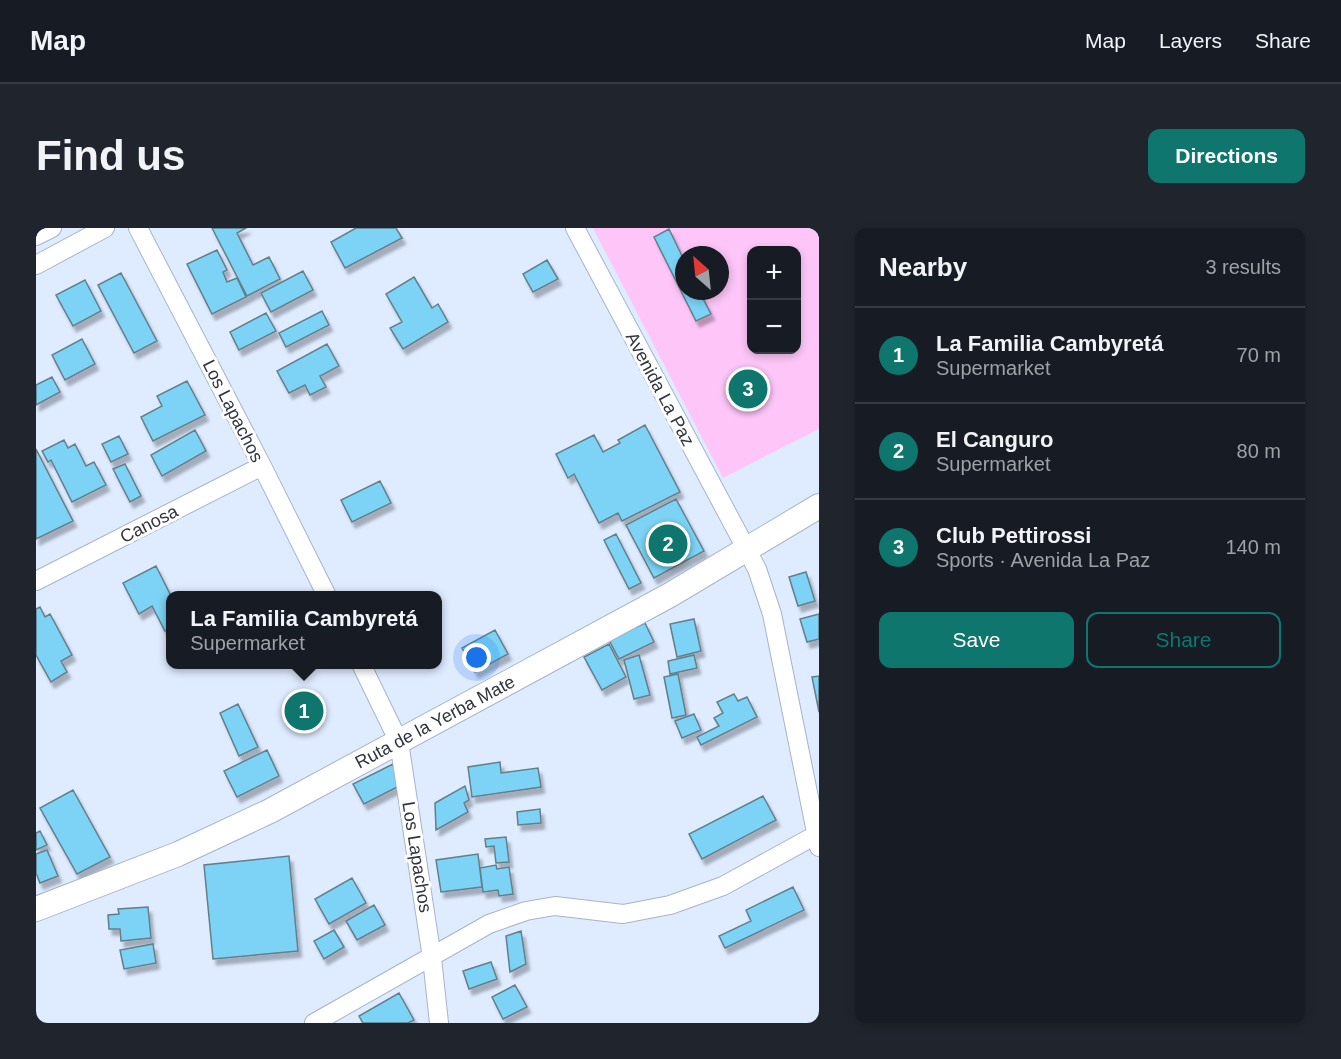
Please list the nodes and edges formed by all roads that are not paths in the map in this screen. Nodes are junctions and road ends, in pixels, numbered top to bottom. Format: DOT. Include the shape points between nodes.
graph roads {
  1 [pos="52,228"];
  2 [pos="105,228"];
  3 [pos="138,228"];
  4 [pos="575,228"];
  5 [pos="36,236"];
  6 [pos="36,265"];
  7 [pos="262,466"];
  8 [pos="819,506"];
  9 [pos="747,550"];
  10 [pos="36,581"];
  11 [pos="324,591"];
  12 [pos="363,669"];
  13 [pos="399,741"];
  14 [pos="818,841"];
  15 [pos="36,909"];
  16 [pos="432,958"];
  17 [pos="315,1023"];
  18 [pos="439,1023"];
  1 -- 5 [label="street"];
  2 -- 6 [label="street"];
  3 -- 7 [label="street, Los Lapachos"];
  4 -- 9 [label="street, Avenida La Paz"];
  7 -- 10 [label="street, Canosa"];
  7 -- 11 [label="street, Los Lapachos"];
  8 -- 9 [label="main road, Ruta de la Yerba Mate"];
  9 -- 13 [label="main road, Ruta de la Yerba Mate"];
  9 -- 14 [label="street, Avenida La Paz" via="772,614"];
  12 -- 13 [label="street, Los Lapachos"];
  13 -- 15 [label="main road, Ruta de la Yerba Mate" via="213,838"];
  13 -- 16 [label="street, Los Lapachos"];
  14 -- 16 [label="street" via="723,886 670,904 623,914 555,906 526,911 489,924"];
  16 -- 17 [label="street"];
  16 -- 18 [label="street, Los Lapachos"];
}
